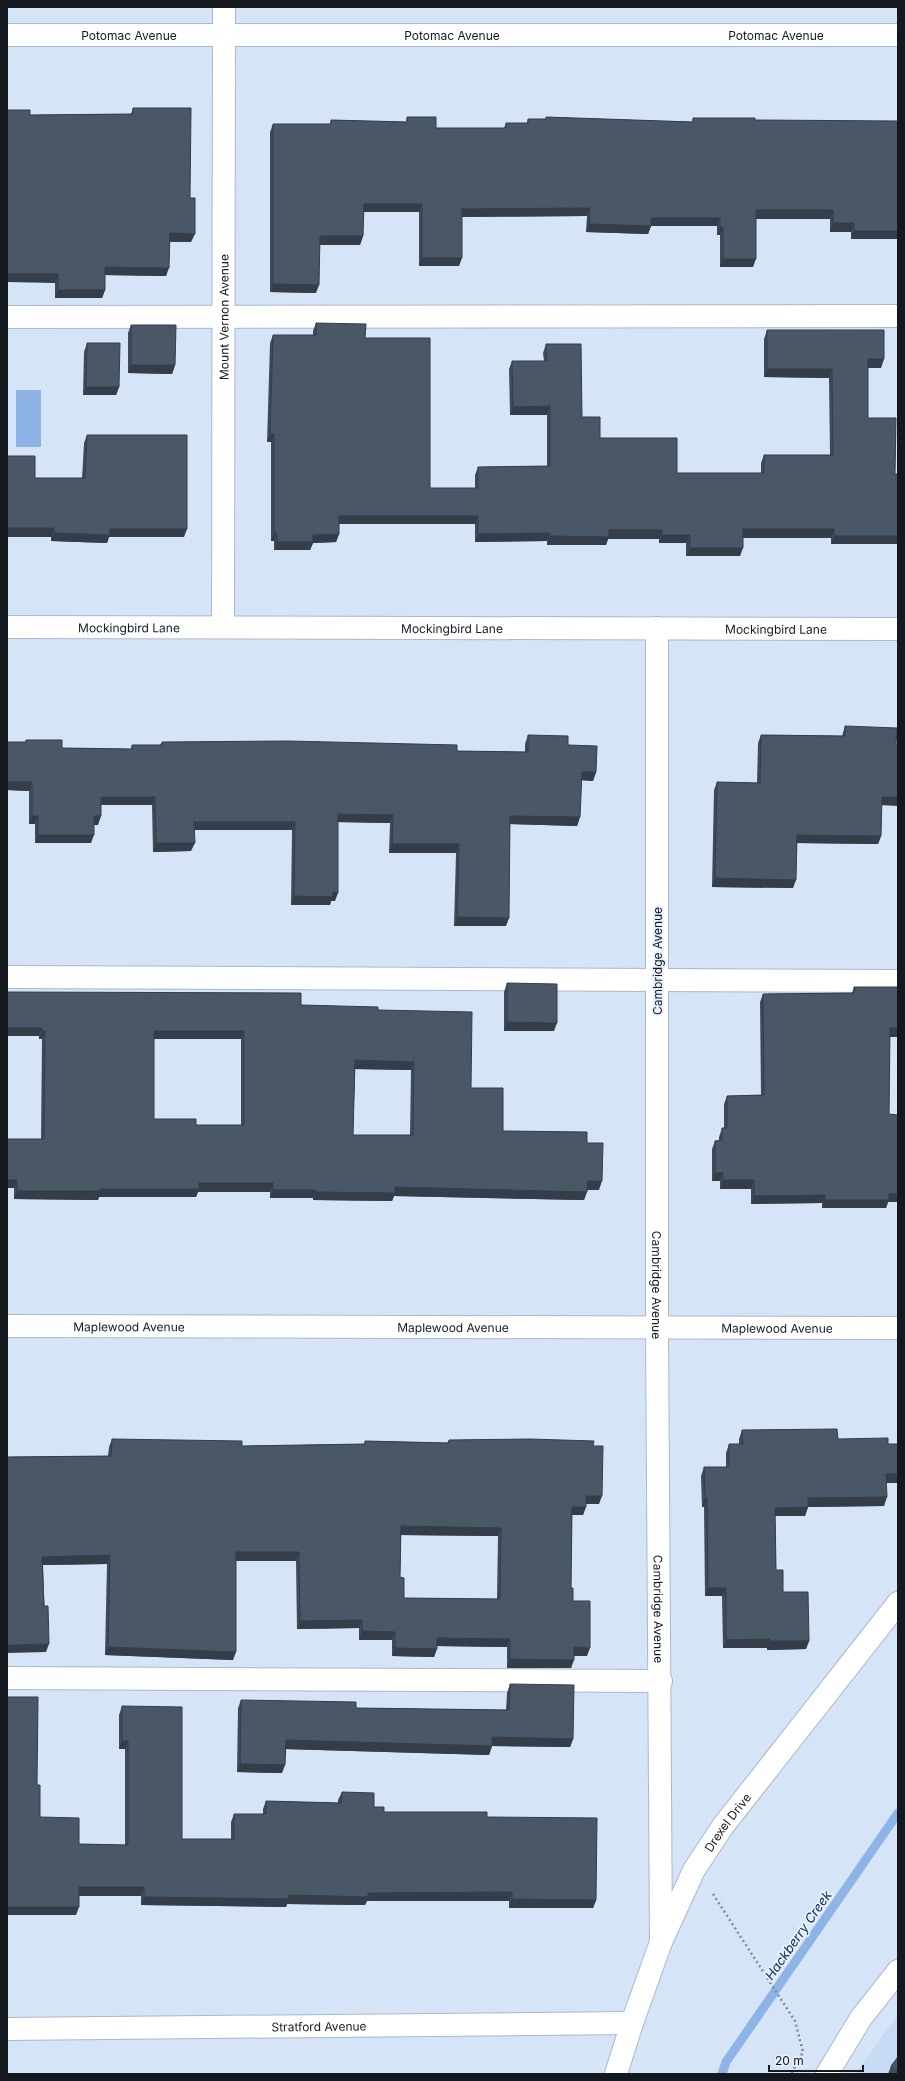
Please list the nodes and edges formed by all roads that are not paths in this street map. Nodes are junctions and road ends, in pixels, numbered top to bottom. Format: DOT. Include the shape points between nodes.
graph roads {
  1 [pos="224,7"];
  2 [pos="7,34"];
  3 [pos="224,35"];
  4 [pos="898,35"];
  5 [pos="223,316"];
  6 [pos="898,316"];
  7 [pos="7,317"];
  8 [pos="223,626"];
  9 [pos="7,627"];
  10 [pos="657,628"];
  11 [pos="898,629"];
  12 [pos="7,977"];
  13 [pos="657,980"];
  14 [pos="898,981"];
  15 [pos="7,1326"];
  16 [pos="657,1327"];
  17 [pos="898,1328"];
  18 [pos="898,1604"];
  19 [pos="7,1678"];
  20 [pos="661,1681"];
  21 [pos="662,1942"];
  22 [pos="898,1972"];
  23 [pos="632,2023"];
  24 [pos="7,2029"];
  25 [pos="616,2074"];
  26 [pos="827,2074"];
  1 -- 3 [label="street, Mount Vernon Avenue"];
  2 -- 3 [label="street, Potomac Avenue"];
  3 -- 4 [label="street, Potomac Avenue"];
  3 -- 5 [label="street, Mount Vernon Avenue"];
  5 -- 6 [label="street"];
  5 -- 7 [label="street"];
  5 -- 8 [label="street, Mount Vernon Avenue"];
  8 -- 9 [label="street, Mockingbird Lane"];
  8 -- 10 [label="street, Mockingbird Lane"];
  10 -- 11 [label="street, Mockingbird Lane"];
  10 -- 13 [label="street, Cambridge Avenue"];
  12 -- 13 [label="street"];
  13 -- 14 [label="street"];
  13 -- 16 [label="street, Cambridge Avenue"];
  15 -- 16 [label="street, Maplewood Avenue"];
  16 -- 17 [label="street, Maplewood Avenue"];
  16 -- 20 [label="street, Cambridge Avenue"];
  18 -- 21 [label="street, Drexel Drive" via="723,1826 694,1870"];
  19 -- 20 [label="street"];
  20 -- 21 [label="street, Cambridge Avenue"];
  21 -- 23 [label="street, Drexel Drive"];
  22 -- 26 [label="street" via="861,2018"];
  23 -- 24 [label="street, Stratford Avenue"];
  23 -- 25 [label="street, Drexel Drive"];
}
